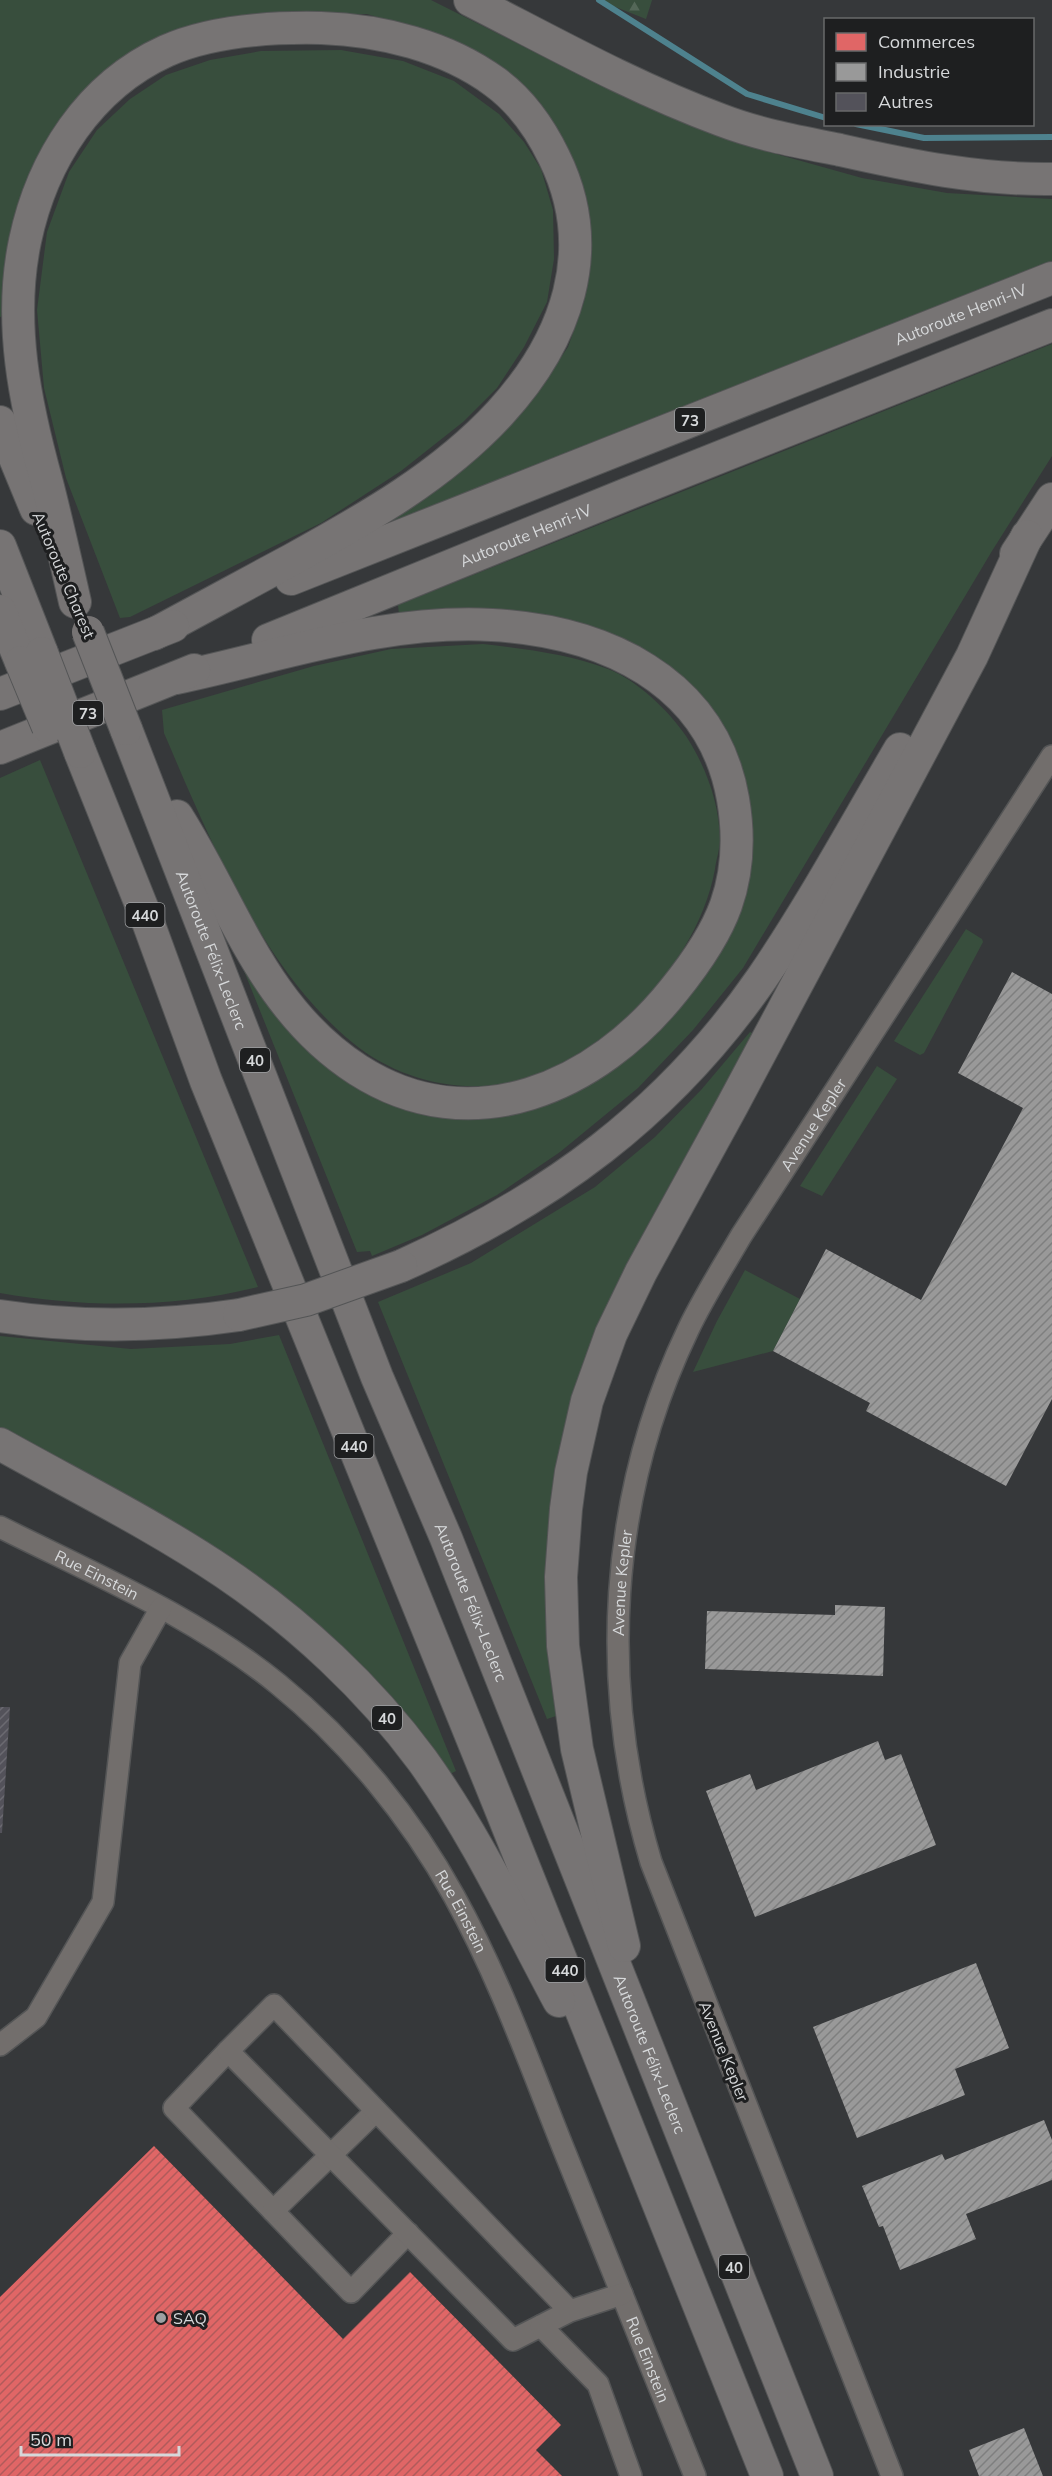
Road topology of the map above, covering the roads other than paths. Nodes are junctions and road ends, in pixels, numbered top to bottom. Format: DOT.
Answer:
graph roads {
  1 [pos="470,0"];
  2 [pos="519,0"];
  3 [pos="841,151"];
  4 [pos="1052,179"];
  5 [pos="1052,278"];
  6 [pos="1052,325"];
  7 [pos="0,422"];
  8 [pos="1052,499"];
  9 [pos="1027,536"];
  10 [pos="0,546"];
  11 [pos="75,602"];
  12 [pos="0,611"];
  13 [pos="154,634"];
  14 [pos="32,658"];
  15 [pos="176,678"];
  16 [pos="0,694"];
  17 [pos="129,736"];
  18 [pos="0,748"];
  19 [pos="1052,756"];
  20 [pos="0,1316"];
  21 [pos="0,1444"];
  22 [pos="0,1527"];
  23 [pos="161,1608"];
  24 [pos="0,2045"];
  25 [pos="228,2051"];
  26 [pos="651,2057"];
  27 [pos="376,2111"];
  28 [pos="628,2128"];
  29 [pos="330,2155"];
  30 [pos="273,2211"];
  31 [pos="408,2234"];
  32 [pos="622,2294"];
  33 [pos="570,2311"];
  34 [pos="541,2326"];
  35 [pos="631,2476"];
  36 [pos="695,2476"];
  37 [pos="767,2476"];
  38 [pos="818,2476"];
  39 [pos="892,2476"];
  1 -- 3 [label="highway"];
  2 -- 3 [label="highway"];
  3 -- 4 [label="highway"];
  5 -- 13 [label="highway, Autoroute Henri-IV / 73"];
  6 -- 15 [label="highway, Autoroute Henri-IV / 73"];
  7 -- 11 [label="highway, Autoroute Charest"];
  8 -- 9 [label="highway"];
  9 -- 20 [label="highway, bridge"];
  9 -- 26 [label="highway"];
  10 -- 14 [label="highway, 440"];
  11 -- 13 [label="highway"];
  11 -- 17 [label="highway, Autoroute Charest / 40, bridge"];
  12 -- 14 [label="highway"];
  13 -- 16 [label="highway, Autoroute Henri-IV"];
  14 -- 28 [label="highway, 440, bridge"];
  15 -- 17 [label="highway"];
  15 -- 18 [label="highway, Autoroute Henri-IV / 73"];
  17 -- 26 [label="highway, Autoroute Félix-Leclerc / 40"];
  19 -- 39 [label="street, Avenue Kepler"];
  21 -- 28 [label="highway, 40"];
  22 -- 23 [label="street, Rue Einstein"];
  23 -- 24 [label="street"];
  23 -- 32 [label="street, Rue Einstein"];
  25 -- 27 [label="street"];
  25 -- 29 [label="street"];
  25 -- 30 [label="street"];
  26 -- 38 [label="highway, Autoroute Félix-Leclerc / 40"];
  27 -- 29 [label="street"];
  27 -- 33 [label="street"];
  28 -- 37 [label="highway, 40"];
  29 -- 30 [label="street"];
  29 -- 31 [label="street"];
  30 -- 31 [label="street"];
  31 -- 34 [label="street"];
  32 -- 33 [label="street"];
  32 -- 36 [label="street, Rue Einstein"];
  33 -- 34 [label="street"];
  34 -- 35 [label="street"];
}
